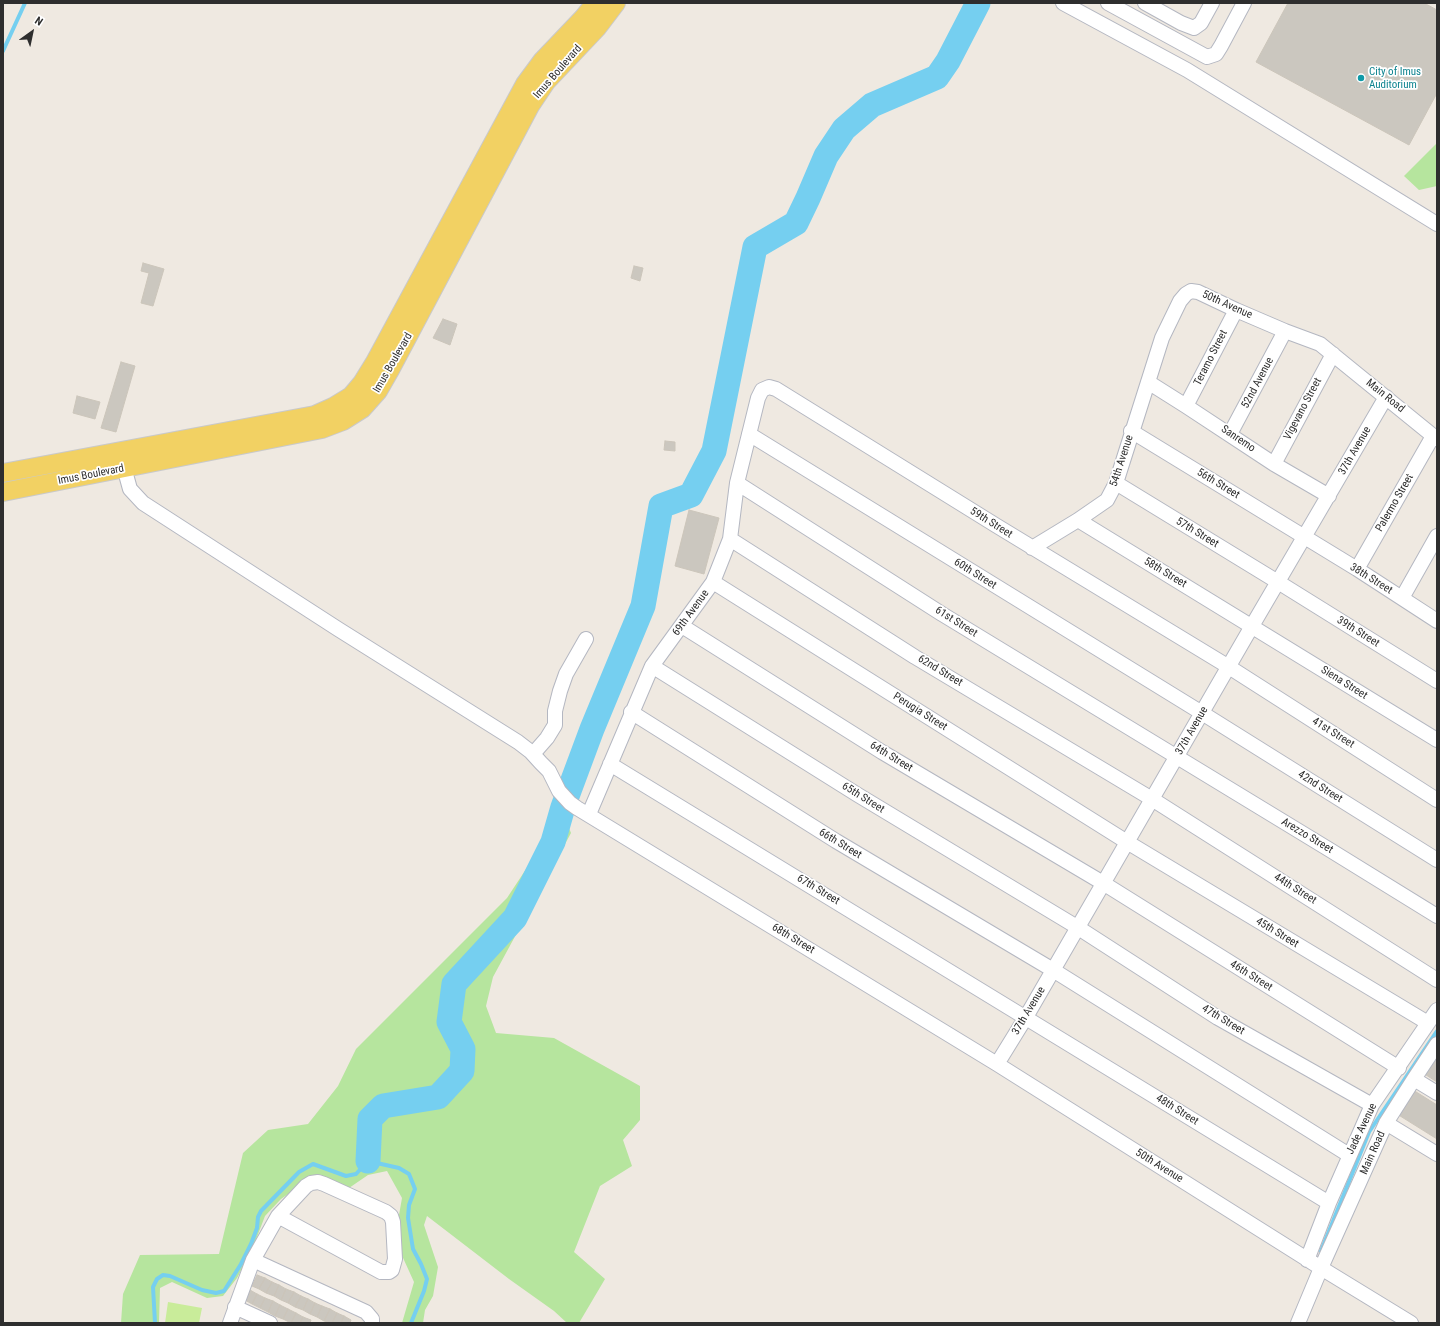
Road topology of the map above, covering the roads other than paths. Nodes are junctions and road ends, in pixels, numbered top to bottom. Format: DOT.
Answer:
graph roads {
  1 [pos="595,3"];
  2 [pos="616,3"];
  3 [pos="1063,3"];
  4 [pos="1108,3"];
  5 [pos="1145,3"];
  6 [pos="1212,3"];
  7 [pos="1244,3"];
  8 [pos="1437,224"];
  9 [pos="1236,310"];
  10 [pos="1285,331"];
  11 [pos="1332,354"];
  12 [pos="1148,382"];
  13 [pos="1386,397"];
  14 [pos="758,398"];
  15 [pos="1186,406"];
  16 [pos="1131,431"];
  17 [pos="749,434"];
  18 [pos="1230,434"];
  19 [pos="1435,437"];
  20 [pos="122,460"];
  21 [pos="1274,464"];
  22 [pos="3,473"];
  23 [pos="737,483"];
  24 [pos="1116,483"];
  25 [pos="3,492"];
  26 [pos="1328,496"];
  27 [pos="1078,520"];
  28 [pos="1437,536"];
  29 [pos="1304,537"];
  30 [pos="730,539"];
  31 [pos="1032,548"];
  32 [pos="1357,569"];
  33 [pos="713,582"];
  34 [pos="1278,582"];
  35 [pos="1402,598"];
  36 [pos="1437,621"];
  37 [pos="682,626"];
  38 [pos="1252,626"];
  39 [pos="586,639"];
  40 [pos="652,666"];
  41 [pos="1229,667"];
  42 [pos="1437,681"];
  43 [pos="631,712"];
  44 [pos="1202,713"];
  45 [pos="1437,740"];
  46 [pos="533,754"];
  47 [pos="1177,757"];
  48 [pos="610,764"];
  49 [pos="1152,799"];
  50 [pos="1437,800"];
  51 [pos="589,814"];
  52 [pos="1127,842"];
  53 [pos="1437,860"];
  54 [pos="1103,883"];
  55 [pos="1437,916"];
  56 [pos="1077,928"];
  57 [pos="1053,970"];
  58 [pos="1437,980"];
  59 [pos="1437,1010"];
  60 [pos="1026,1017"];
  61 [pos="1428,1023"];
  62 [pos="1437,1044"];
  63 [pos="997,1064"];
  64 [pos="1398,1068"];
  65 [pos="1414,1079"];
  66 [pos="1437,1093"];
  67 [pos="1372,1105"];
  68 [pos="1386,1123"];
  69 [pos="1437,1154"];
  70 [pos="1349,1155"];
  71 [pos="1329,1203"];
  72 [pos="278,1216"];
  73 [pos="253,1260"];
  74 [pos="1307,1260"];
  75 [pos="1321,1268"];
  76 [pos="236,1307"];
  77 [pos="230,1323"];
  78 [pos="270,1323"];
  79 [pos="372,1323"];
  80 [pos="1298,1323"];
  81 [pos="1411,1323"];
  1 -- 20 [label="main road, Imus Boulevard"];
  2 -- 20 [label="main road, Imus Boulevard"];
  3 -- 8 [label="street"];
  4 -- 7 [label="street"];
  5 -- 6 [label="street"];
  9 -- 10 [label="street, 50th Avenue"];
  9 -- 12 [label="street, 50th Avenue"];
  9 -- 15 [label="street, Teramo Street"];
  10 -- 11 [label="street, 50th Avenue"];
  10 -- 18 [label="street, 52nd Avenue"];
  11 -- 13 [label="street, Main Road"];
  11 -- 21 [label="street, Vigevano Street"];
  12 -- 15 [label="street, Sanremo"];
  12 -- 16 [label="street, 54th Avenue"];
  13 -- 19 [label="street, Main Road"];
  13 -- 26 [label="street, 37th Avenue"];
  14 -- 17 [label="street, 69th Avenue"];
  14 -- 31 [label="street, 59th Street"];
  15 -- 18 [label="street, Sanremo"];
  16 -- 24 [label="street, 54th Avenue"];
  16 -- 29 [label="street, 56th Street"];
  17 -- 23 [label="street, 69th Avenue"];
  17 -- 44 [label="street, 60th Street"];
  18 -- 21 [label="street, Sanremo"];
  19 -- 32 [label="street, Palermo Street"];
  20 -- 22 [label="main road, Imus Boulevard"];
  20 -- 25 [label="main road, Imus Boulevard"];
  20 -- 46 [label="street, 68th Street"];
  21 -- 26 [label="street, Sanremo"];
  23 -- 30 [label="street, 69th Avenue"];
  23 -- 47 [label="street, 61st Street"];
  24 -- 27 [label="street, 54th Avenue"];
  24 -- 34 [label="street, 57th Street"];
  26 -- 29 [label="street, 37th Avenue"];
  27 -- 31 [label="street, 54th Avenue"];
  27 -- 38 [label="street, 58th Street"];
  28 -- 35 [label="street"];
  29 -- 32 [label="street, 38th Street"];
  29 -- 34 [label="street, 37th Avenue"];
  30 -- 33 [label="street, 69th Avenue"];
  30 -- 49 [label="street, 62nd Street"];
  31 -- 41 [label="street, 59th Street"];
  32 -- 35 [label="street, 38th Street"];
  33 -- 37 [label="street, 69th Avenue"];
  33 -- 52 [label="street, Perugia Street"];
  34 -- 38 [label="street, 37th Avenue"];
  34 -- 42 [label="street, 39th Street"];
  35 -- 36 [label="street, 38th Street"];
  37 -- 40 [label="street, 69th Avenue"];
  37 -- 54 [label="street, 64th Street"];
  38 -- 41 [label="street, 37th Avenue"];
  38 -- 45 [label="street, Siena Street"];
  39 -- 46 [label="street"];
  40 -- 43 [label="street, 69th Avenue"];
  40 -- 56 [label="street, 65th Street"];
  41 -- 44 [label="street, 37th Avenue"];
  41 -- 50 [label="street, 41st Street"];
  43 -- 48 [label="street, 69th Avenue"];
  43 -- 57 [label="street, 66th Street"];
  44 -- 47 [label="street, 37th Avenue"];
  44 -- 53 [label="street, 42nd Street"];
  46 -- 51 [label="street, 68th Street"];
  47 -- 49 [label="street, 37th Avenue"];
  47 -- 55 [label="street, Arezzo Street"];
  48 -- 51 [label="street, 69th Avenue"];
  48 -- 60 [label="street, 67th Street"];
  49 -- 52 [label="street, 37th Avenue"];
  49 -- 58 [label="street, 44th Street"];
  51 -- 63 [label="street, 68th Street"];
  52 -- 54 [label="street, 37th Avenue"];
  52 -- 61 [label="street, 45th Street"];
  54 -- 56 [label="street, 37th Avenue"];
  54 -- 64 [label="street, 46th Street"];
  56 -- 57 [label="street, 37th Avenue"];
  56 -- 67 [label="street, 47th Street"];
  57 -- 60 [label="street, 37th Avenue"];
  57 -- 70 [label="street"];
  59 -- 61 [label="street, Jade Avenue"];
  60 -- 63 [label="street, 37th Avenue"];
  60 -- 71 [label="street, 48th Street"];
  61 -- 64 [label="street, Jade Avenue"];
  62 -- 65 [label="street, Main Road"];
  63 -- 74 [label="street, 50th Avenue"];
  64 -- 67 [label="street, Jade Avenue"];
  65 -- 66 [label="street"];
  65 -- 68 [label="street, Main Road"];
  67 -- 70 [label="street, Jade Avenue"];
  68 -- 69 [label="street"];
  68 -- 75 [label="street, Main Road"];
  70 -- 71 [label="street, Jade Avenue"];
  71 -- 74 [label="street, Jade Avenue"];
  72 -- 72 [label="street"];
  72 -- 73 [label="street"];
  73 -- 76 [label="street"];
  73 -- 79 [label="street"];
  74 -- 75 [label="street, 50th Avenue"];
  75 -- 80 [label="street, Main Road"];
  75 -- 81 [label="street, 50th Avenue"];
  76 -- 77 [label="street"];
  76 -- 78 [label="street"];
}
